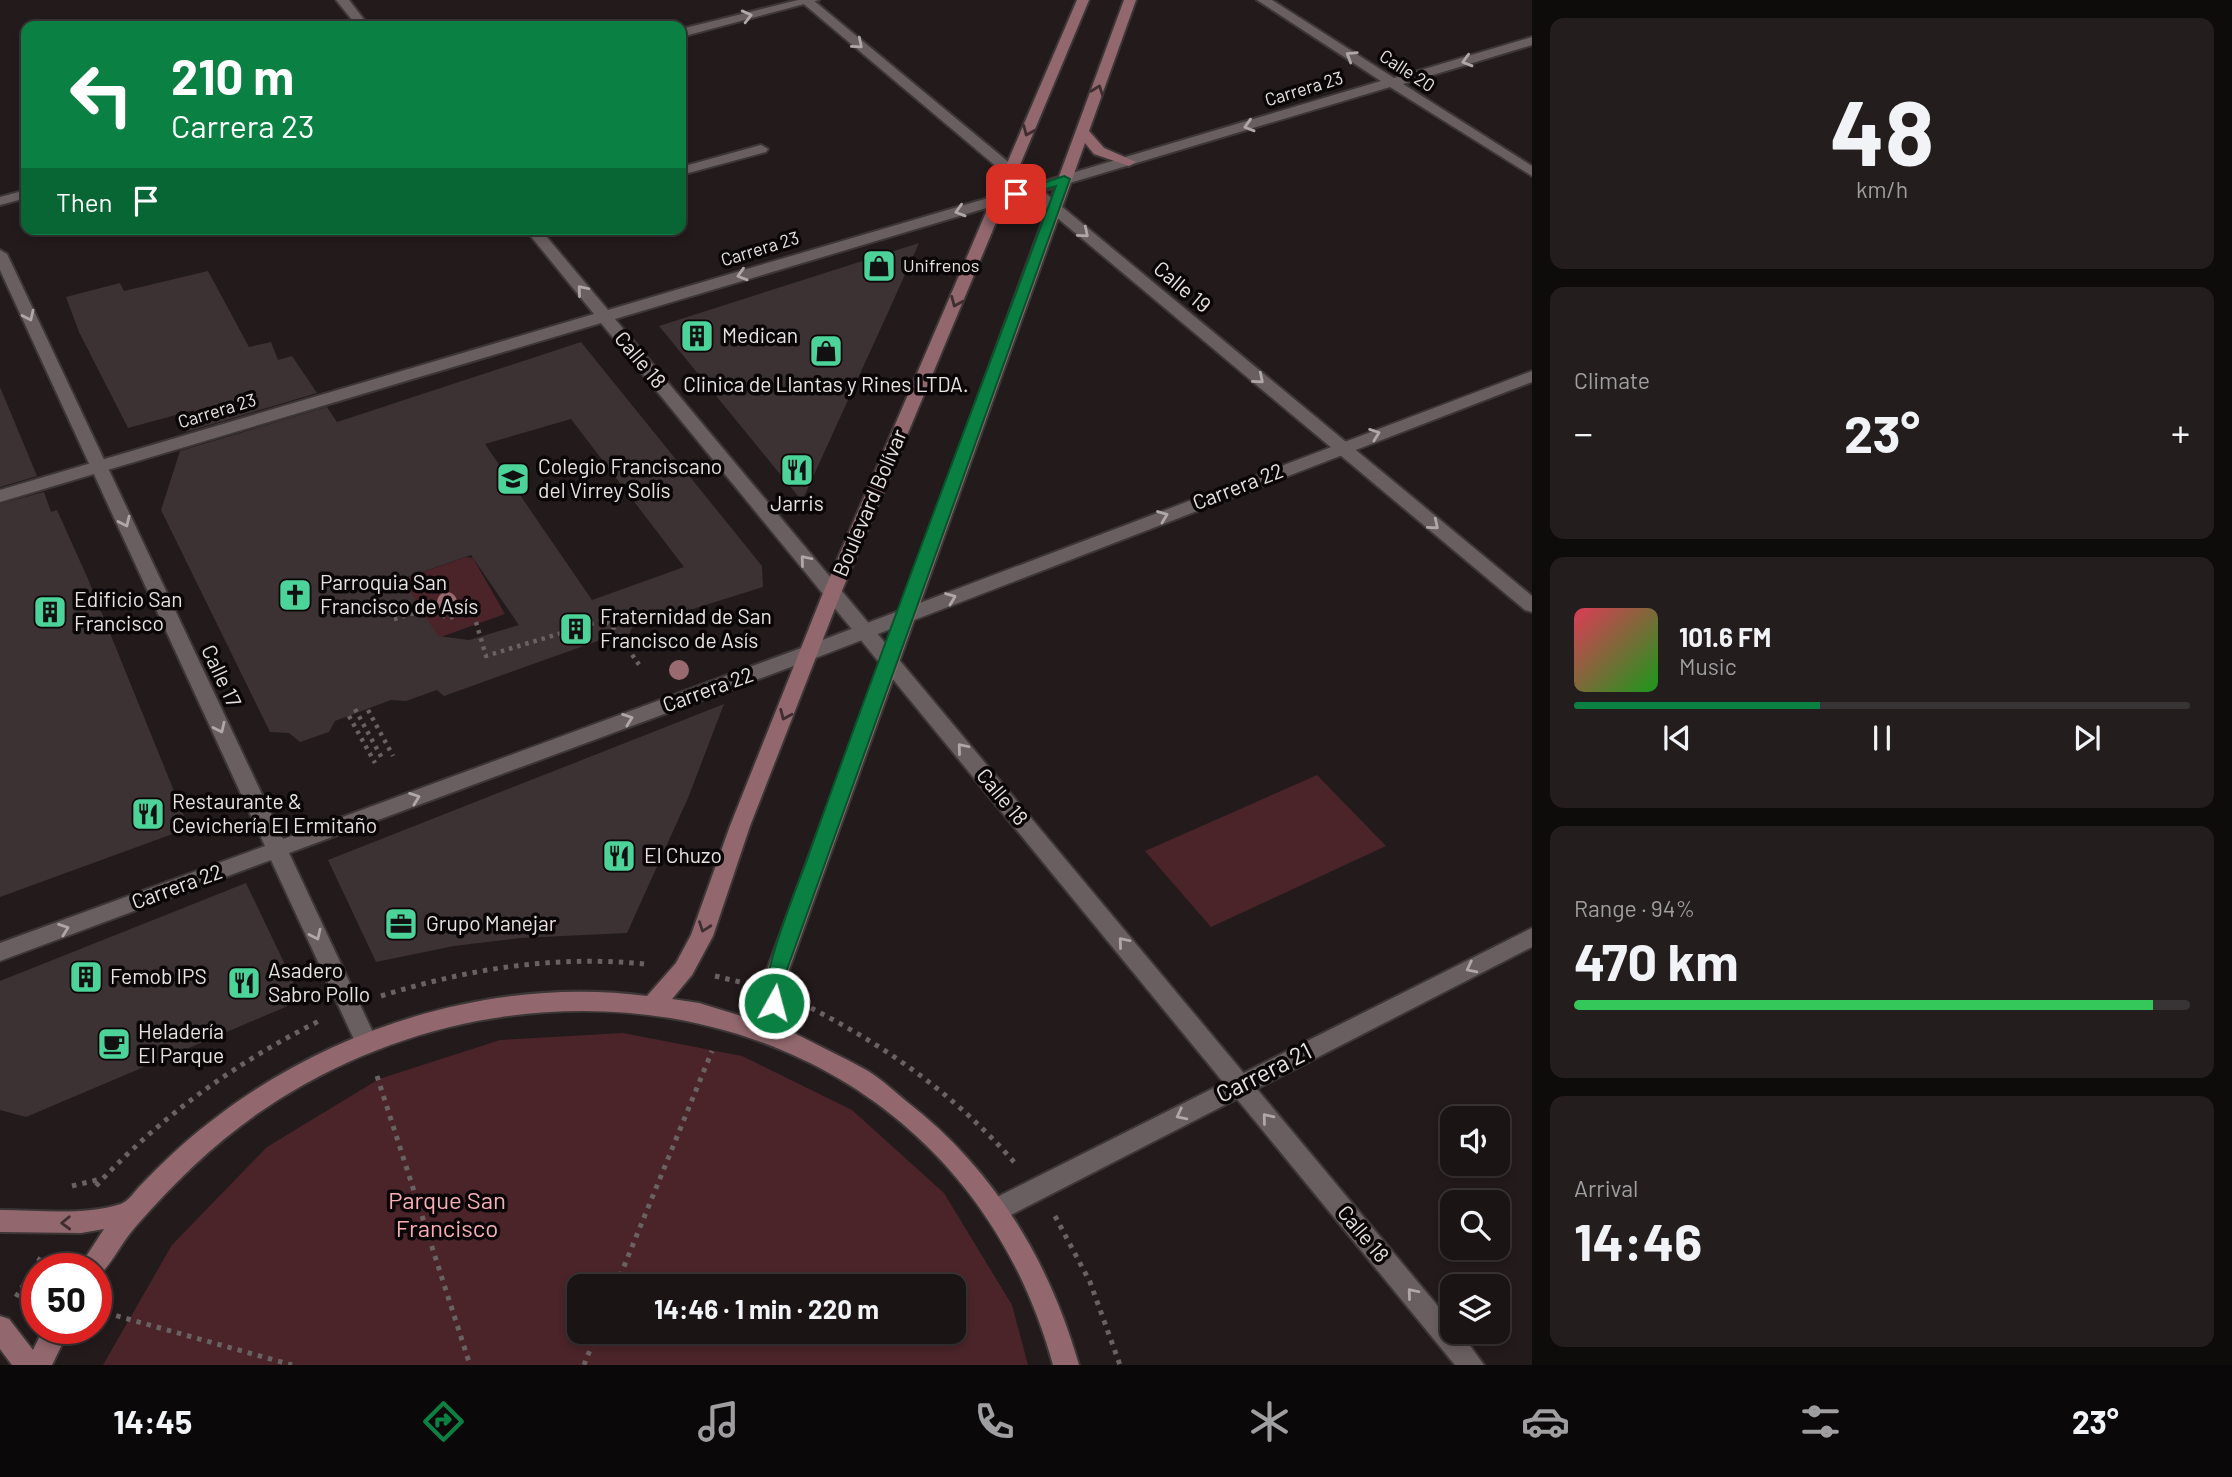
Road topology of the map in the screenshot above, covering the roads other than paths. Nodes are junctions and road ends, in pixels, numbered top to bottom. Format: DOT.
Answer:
graph roads {
  1 [pos="342,0"];
  2 [pos="809,0"];
  3 [pos="1083,0"];
  4 [pos="1130,0"];
  5 [pos="1263,0"];
  6 [pos="359,21"];
  7 [pos="686,32"];
  8 [pos="1532,41"];
  9 [pos="1393,83"];
  10 [pos="1083,132"];
  11 [pos="761,149"];
  12 [pos="1129,162"];
  13 [pos="686,170"];
  14 [pos="1011,171"];
  15 [pos="1532,172"];
  16 [pos="1064,179"];
  17 [pos="1032,189"];
  18 [pos="21,195"];
  19 [pos="999,199"];
  20 [pos="0,201"];
  21 [pos="1054,208"];
  22 [pos="537,235"];
  23 [pos="0,254"];
  24 [pos="603,316"];
  25 [pos="1532,376"];
  26 [pos="1341,447"];
  27 [pos="99,466"];
  28 [pos="0,496"];
  29 [pos="832,593"];
  30 [pos="1532,606"];
  31 [pos="904,616"];
  32 [pos="864,632"];
  33 [pos="811,652"];
  34 [pos="888,660"];
  35 [pos="277,849"];
  36 [pos="1532,937"];
  37 [pos="0,952"];
  38 [pos="655,1003"];
  39 [pos="781,1036"];
  40 [pos="366,1041"];
  41 [pos="1241,1085"];
  42 [pos="996,1210"];
  43 [pos="132,1213"];
  44 [pos="0,1221"];
  45 [pos="102,1253"];
  46 [pos="0,1328"];
  47 [pos="49,1344"];
  48 [pos="28,1365"];
  49 [pos="38,1365"];
  50 [pos="1066,1365"];
  51 [pos="1471,1365"];
  1 -- 6 [label="street"];
  7 -- 2 [label="street, one-way"];
  2 -- 14 [label="street, Calle 19, one-way"];
  3 -- 14 [label="main road, Boulevard Bolívar, one-way"];
  10 -- 4 [label="main road, one-way"];
  9 -- 5 [label="street, Calle 20, one-way"];
  8 -- 9 [label="street, Carrera 23, one-way"];
  9 -- 12 [label="street, Carrera 23, one-way"];
  9 -- 15 [label="street, Calle 20"];
  10 -- 12 [label="main road"];
  10 -- 16 [label="main road"];
  11 -- 13 [label="street"];
  12 -- 16 [label="street, Carrera 23"];
  14 -- 17 [label="street, Calle 19"];
  14 -- 19 [label="main road, Boulevard Bolívar"];
  16 -- 17 [label="street, Carrera 23"];
  16 -- 21 [label="main road"];
  17 -- 19 [label="street, Carrera 23"];
  17 -- 21 [label="street, Calle 19"];
  18 -- 20 [label="street"];
  19 -- 24 [label="street, Carrera 23, one-way"];
  19 -- 29 [label="main road, Boulevard Bolívar, one-way"];
  21 -- 26 [label="street, Calle 19, one-way"];
  21 -- 31 [label="main road"];
  24 -- 22 [label="street, Calle 18, one-way"];
  23 -- 27 [label="street, Calle 17, one-way"];
  24 -- 27 [label="street, Carrera 23"];
  29 -- 24 [label="street, Calle 18, one-way"];
  26 -- 25 [label="street, Carrera 22, one-way"];
  26 -- 30 [label="street, Calle 19, one-way"];
  31 -- 26 [label="street, Carrera 22, one-way"];
  27 -- 28 [label="street, Carrera 23"];
  27 -- 35 [label="street, Calle 17, one-way"];
  29 -- 32 [label="street, Calle 18"];
  29 -- 33 [label="main road, Boulevard Bolívar"];
  31 -- 32 [label="street, Carrera 22"];
  31 -- 34 [label="main road"];
  32 -- 33 [label="street, Carrera 22"];
  32 -- 34 [label="street, Calle 18"];
  35 -- 33 [label="street, Carrera 22, one-way"];
  33 -- 38 [label="main road, Boulevard Bolívar, one-way"];
  34 -- 39 [label="main road"];
  41 -- 34 [label="street, Calle 18, one-way"];
  37 -- 35 [label="street, Carrera 22, one-way"];
  35 -- 40 [label="street, Calle 17, one-way"];
  36 -- 41 [label="street, Carrera 21, one-way"];
  38 -- 39 [label="main road"];
  38 -- 40 [label="main road"];
  39 -- 42 [label="main road"];
  40 -- 43 [label="main road"];
  41 -- 42 [label="street, Carrera 21, one-way"];
  51 -- 41 [label="street, Calle 18, one-way"];
  42 -- 50 [label="main road"];
  43 -- 44 [label="main road, one-way"];
  43 -- 45 [label="main road"];
  46 -- 48 [label="main road"];
  47 -- 49 [label="main road"];
}
